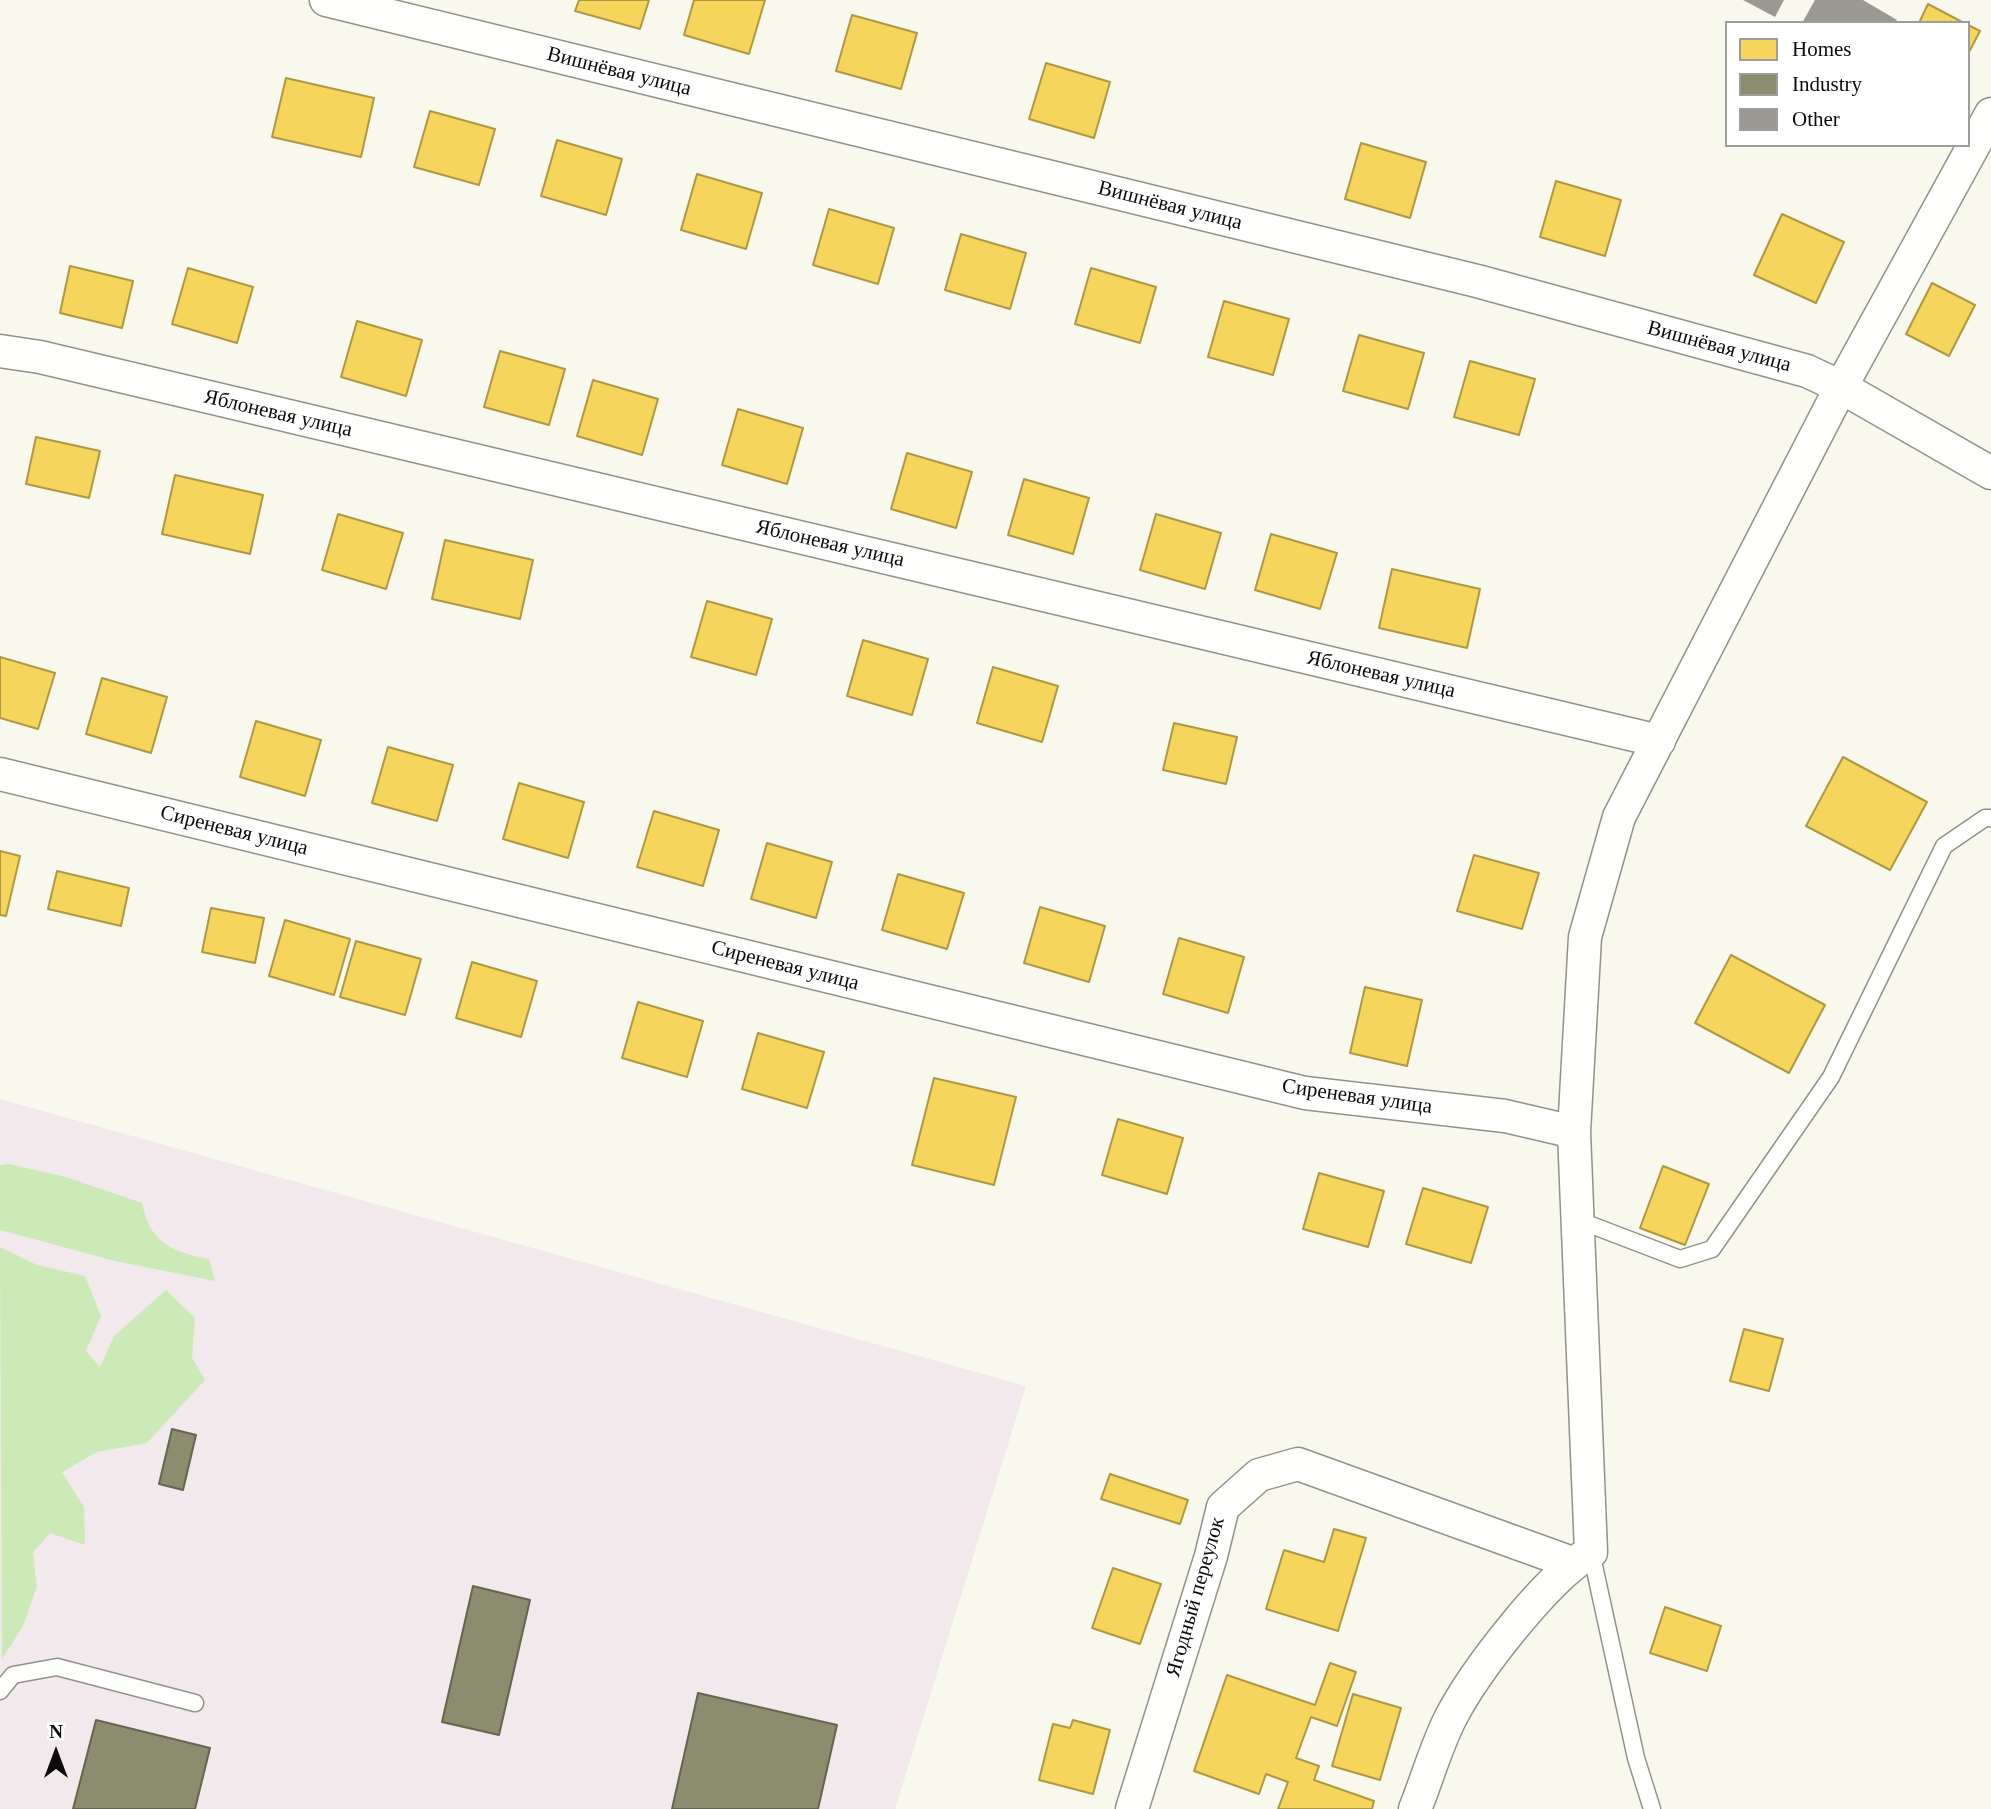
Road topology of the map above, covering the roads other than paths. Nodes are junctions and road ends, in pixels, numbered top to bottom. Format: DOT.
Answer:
graph roads {
  1 [pos="326,0"];
  2 [pos="1991,114"];
  3 [pos="0,351"];
  4 [pos="1841,387"];
  5 [pos="1991,473"];
  6 [pos="1659,741"];
  7 [pos="0,774"];
  8 [pos="1991,818"];
  9 [pos="1574,1132"];
  10 [pos="1577,1220"];
  11 [pos="1581,1557"];
  12 [pos="0,1691"];
  13 [pos="194,1703"];
  14 [pos="1132,1809"];
  15 [pos="1415,1809"];
  16 [pos="1653,1809"];
  1 -- 4 [label="street, Вишнёвая улица"];
  2 -- 4 [label="street"];
  3 -- 6 [label="street, Яблоневая улица"];
  4 -- 5 [label="street, Вишнёвая улица"];
  4 -- 6 [label="street"];
  6 -- 9 [label="street"];
  7 -- 9 [label="street, Сиреневая улица"];
  8 -- 10 [label="lane"];
  9 -- 10 [label="street"];
  10 -- 11 [label="street"];
  11 -- 14 [label="street, Ягодный переулок"];
  11 -- 15 [label="street"];
  11 -- 16 [label="lane"];
  12 -- 13 [label="lane"];
}
